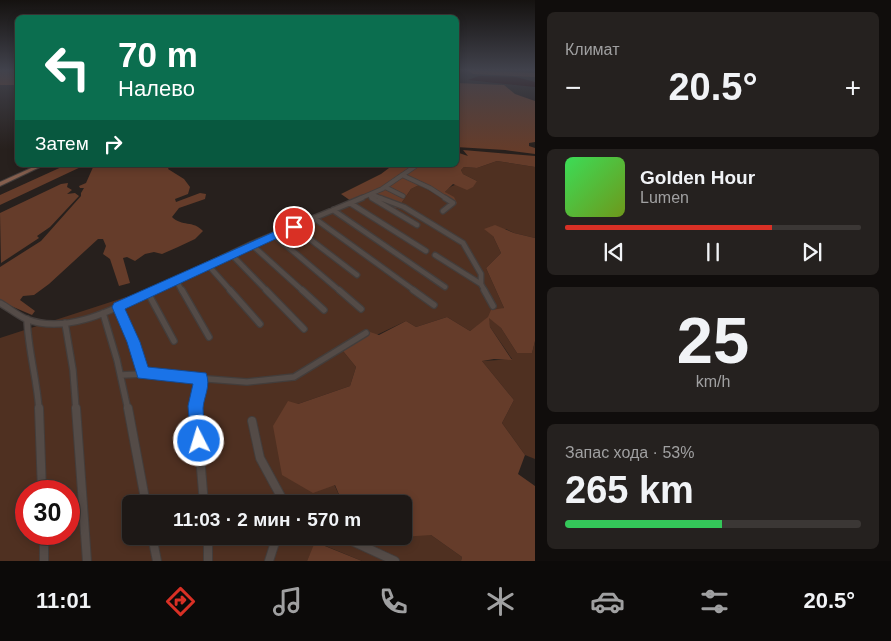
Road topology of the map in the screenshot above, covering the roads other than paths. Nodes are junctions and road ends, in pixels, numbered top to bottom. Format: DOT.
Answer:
graph roads {
  1 [pos="32,167"];
  2 [pos="37,167"];
  3 [pos="414,167"];
  4 [pos="402,175"];
  5 [pos="0,182"];
  6 [pos="385,187"];
  7 [pos="369,195"];
  8 [pos="403,196"];
  9 [pos="350,203"];
  10 [pos="333,210"];
  11 [pos="443,211"];
  12 [pos="314,218"];
  13 [pos="417,225"];
  14 [pos="294,227"];
  15 [pos="274,235"];
  16 [pos="252,245"];
  17 [pos="426,250"];
  18 [pos="231,254"];
  19 [pos="435,255"];
  20 [pos="208,265"];
  21 [pos="357,274"];
  22 [pos="176,280"];
  23 [pos="481,284"];
  24 [pos="445,287"];
  25 [pos="148,293"];
  26 [pos="0,303"];
  27 [pos="434,305"];
  28 [pos="493,306"];
  29 [pos="118,307"];
  30 [pos="361,309"];
  31 [pos="324,310"];
  32 [pos="103,313"];
  33 [pos="27,319"];
  34 [pos="66,322"];
  35 [pos="260,324"];
  36 [pos="304,329"];
  37 [pos="366,332"];
  38 [pos="209,337"];
  39 [pos="174,341"];
  40 [pos="143,374"];
  41 [pos="121,376"];
  42 [pos="201,378"];
  43 [pos="252,421"];
  44 [pos="42,480"];
  45 [pos="144,495"];
  46 [pos="203,495"];
  47 [pos="282,495"];
  48 [pos="44,545"];
  49 [pos="154,545"];
  50 [pos="208,545"];
  51 [pos="274,545"];
  52 [pos="361,545"];
  53 [pos="44,561"];
  54 [pos="87,561"];
  55 [pos="157,561"];
  56 [pos="208,561"];
  57 [pos="269,561"];
  58 [pos="395,561"];
  1 -- 5 [label="main road"];
  2 -- 5 [label="main road"];
  3 -- 4 [label="street"];
  4 -- 6 [label="street"];
  4 -- 11 [label="street"];
  6 -- 7 [label="street"];
  6 -- 8 [label="street"];
  7 -- 9 [label="street"];
  7 -- 13 [label="street"];
  7 -- 23 [label="street"];
  9 -- 10 [label="street"];
  9 -- 17 [label="street"];
  10 -- 12 [label="street"];
  10 -- 24 [label="street"];
  12 -- 14 [label="street"];
  12 -- 27 [label="street"];
  14 -- 15 [label="street"];
  14 -- 21 [label="street"];
  15 -- 16 [label="street"];
  15 -- 30 [label="street"];
  16 -- 18 [label="street"];
  16 -- 31 [label="street"];
  18 -- 20 [label="street"];
  18 -- 36 [label="street"];
  19 -- 23 [label="street"];
  20 -- 22 [label="street"];
  20 -- 35 [label="street"];
  22 -- 25 [label="street"];
  22 -- 38 [label="street"];
  23 -- 28 [label="street"];
  25 -- 29 [label="street"];
  25 -- 39 [label="street"];
  26 -- 33 [label="street"];
  29 -- 32 [label="street"];
  29 -- 40 [label="street"];
  32 -- 34 [label="street"];
  32 -- 41 [label="street"];
  33 -- 34 [label="street"];
  33 -- 44 [label="street"];
  34 -- 54 [label="street"];
  37 -- 42 [label="street"];
  40 -- 41 [label="street"];
  40 -- 42 [label="street"];
  41 -- 45 [label="street"];
  42 -- 46 [label="street"];
  43 -- 47 [label="street"];
  48 -- 53 [label="street"];
  49 -- 55 [label="street"];
  50 -- 56 [label="street"];
  51 -- 57 [label="street"];
  52 -- 58 [label="street"];
}
